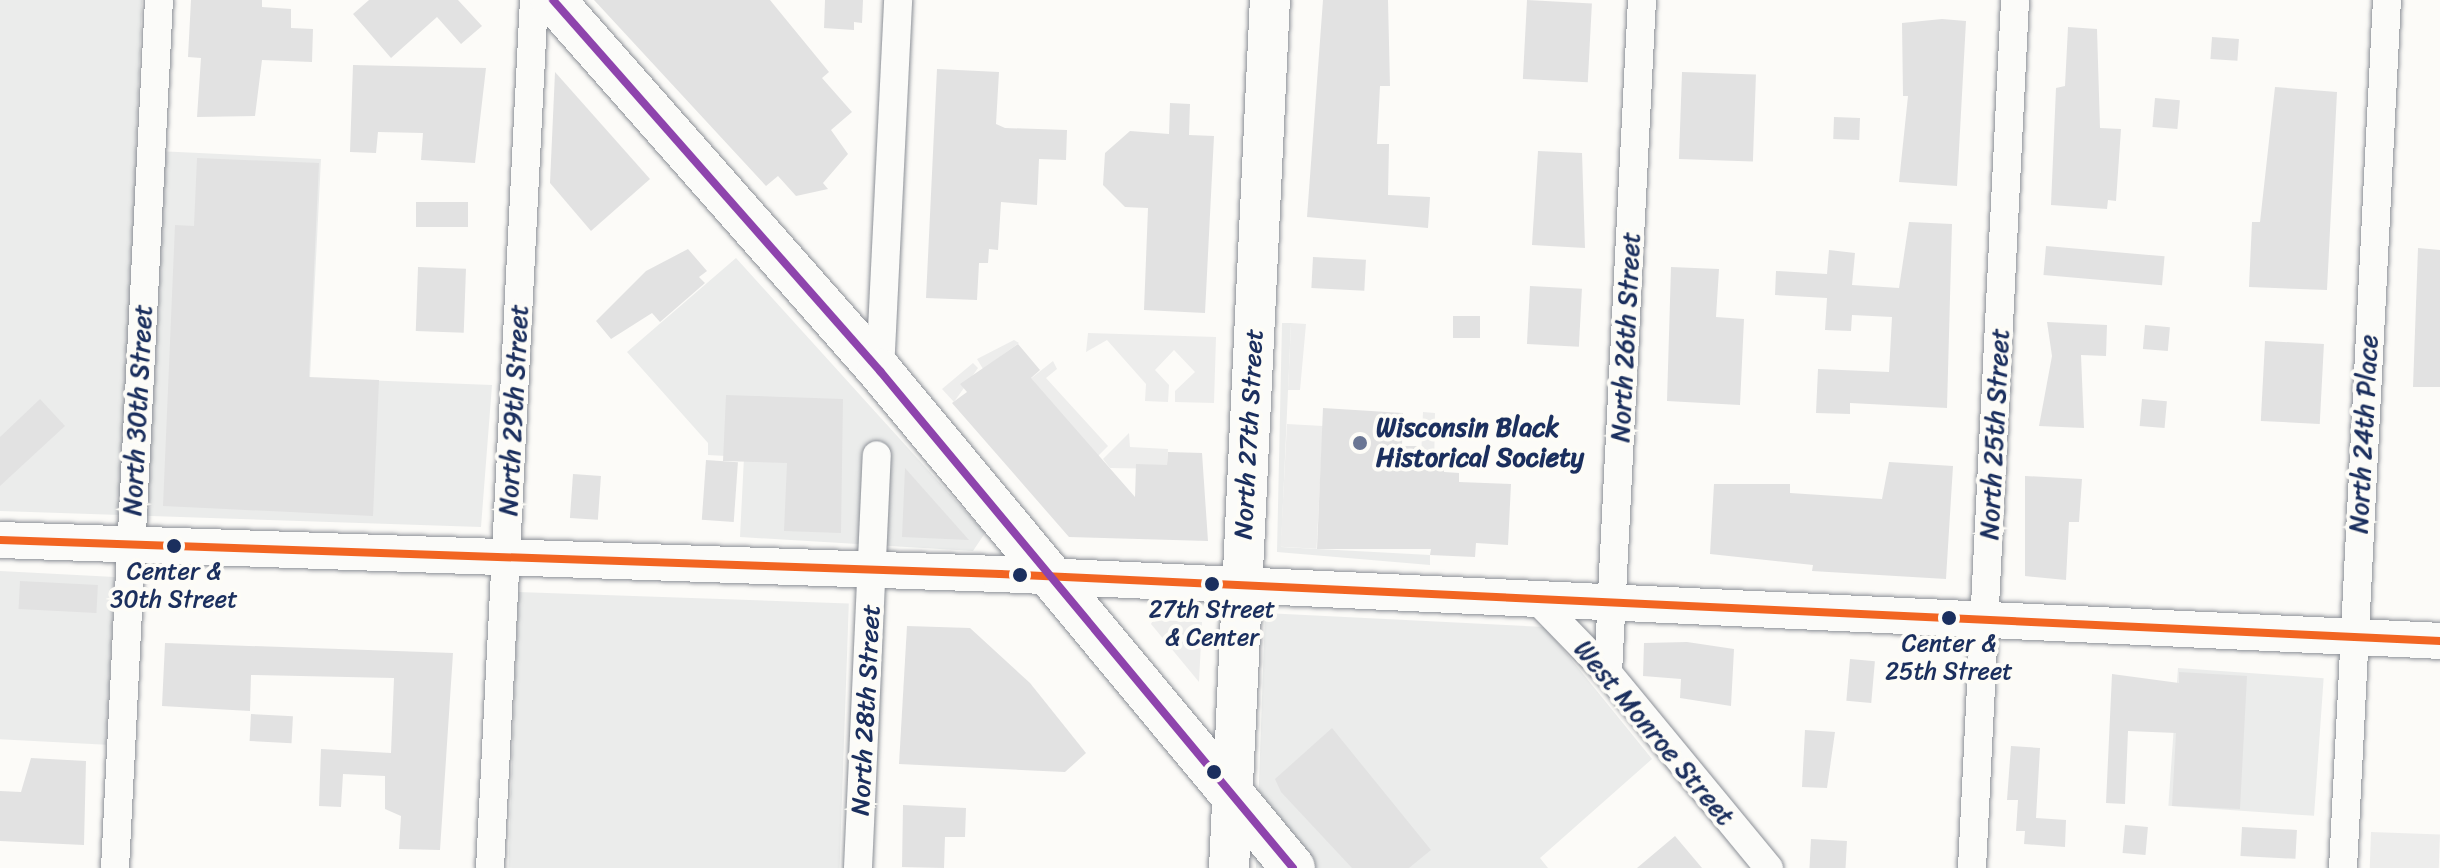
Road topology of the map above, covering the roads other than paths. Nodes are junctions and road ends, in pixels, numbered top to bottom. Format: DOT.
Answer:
graph roads {
  1 [pos="159,0"];
  2 [pos="534,0"];
  3 [pos="553,0"];
  4 [pos="898,0"];
  5 [pos="1270,0"];
  6 [pos="1642,0"];
  7 [pos="2015,0"];
  8 [pos="2387,0"];
  9 [pos="880,371"];
  10 [pos="877,455"];
  11 [pos="0,540"];
  12 [pos="132,545"];
  13 [pos="507,557"];
  14 [pos="872,569"];
  15 [pos="1055,576"];
  16 [pos="1242,587"];
  17 [pos="1537,600"];
  18 [pos="1612,604"];
  19 [pos="1986,619"];
  20 [pos="2354,637"];
  21 [pos="2440,641"];
  22 [pos="1608,673"];
  23 [pos="1232,799"];
  24 [pos="115,868"];
  25 [pos="490,868"];
  26 [pos="858,868"];
  27 [pos="1229,868"];
  28 [pos="1293,868"];
  29 [pos="1769,868"];
  30 [pos="1972,868"];
  31 [pos="2343,868"];
  1 -- 12 [label="street, North 30th Street"];
  2 -- 13 [label="street, North 29th Street"];
  3 -- 9 [label="main road"];
  4 -- 9 [label="street"];
  5 -- 16 [label="main road, North 27th Street"];
  6 -- 18 [label="street, North 26th Street"];
  7 -- 19 [label="street, North 25th Street"];
  8 -- 20 [label="street, North 24th Place"];
  9 -- 15 [label="main road"];
  10 -- 14 [label="street, North 28th Street"];
  11 -- 12 [label="street"];
  12 -- 13 [label="street"];
  12 -- 24 [label="street, North 30th Street"];
  13 -- 14 [label="street"];
  13 -- 25 [label="street, North 29th Street"];
  14 -- 15 [label="street"];
  14 -- 26 [label="street, North 28th Street"];
  15 -- 16 [label="street"];
  15 -- 23 [label="main road"];
  16 -- 17 [label="street"];
  16 -- 23 [label="main road, North 27th Street"];
  17 -- 18 [label="street"];
  17 -- 22 [label="street, West Monroe Street"];
  18 -- 19 [label="street"];
  18 -- 22 [label="street, North 26th Street"];
  19 -- 20 [label="street"];
  19 -- 30 [label="street, North 25th Street"];
  20 -- 21 [label="street"];
  20 -- 31 [label="street, North 24th Place"];
  22 -- 29 [label="street, West Monroe Street"];
  23 -- 27 [label="main road, North 27th Street"];
  23 -- 28 [label="main road"];
}
